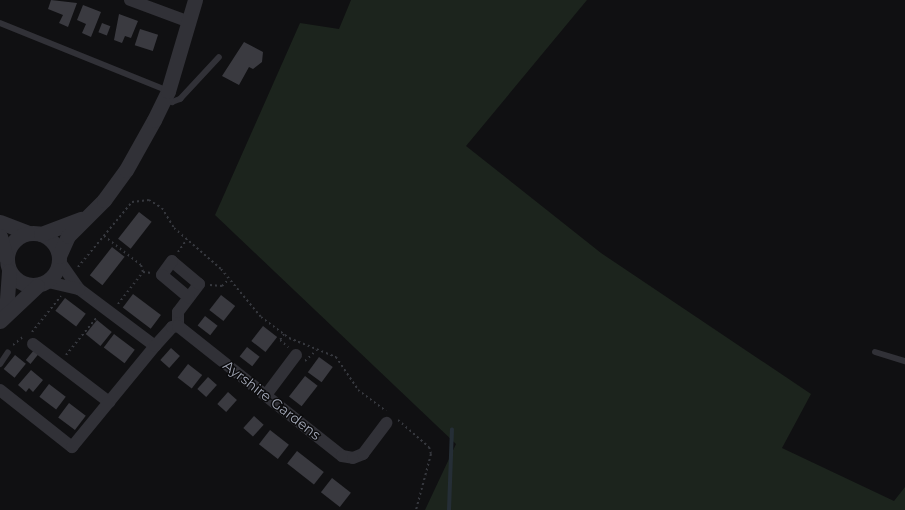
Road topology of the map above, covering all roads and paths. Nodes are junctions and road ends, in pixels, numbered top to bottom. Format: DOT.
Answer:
graph roads {
  1 [pos="130,0"];
  2 [pos="195,0"];
  3 [pos="189,22"];
  4 [pos="0,24"];
  5 [pos="220,57"];
  6 [pos="167,92"];
  7 [pos="85,217"];
  8 [pos="0,222"];
  9 [pos="34,234"];
  10 [pos="0,236"];
  11 [pos="104,236"];
  12 [pos="59,259"];
  13 [pos="8,264"];
  14 [pos="143,272"];
  15 [pos="162,275"];
  16 [pos="229,279"];
  17 [pos="67,282"];
  18 [pos="42,284"];
  19 [pos="199,284"];
  20 [pos="189,298"];
  21 [pos="108,310"];
  22 [pos="3,317"];
  23 [pos="178,326"];
  24 [pos="33,344"];
  25 [pos="155,346"];
  26 [pos="8,352"];
  27 [pos="875,352"];
  28 [pos="296,355"];
  29 [pos="905,361"];
  30 [pos="0,364"];
  31 [pos="59,364"];
  32 [pos="0,390"];
  33 [pos="266,395"];
  34 [pos="109,402"];
  35 [pos="389,418"];
  36 [pos="416,510"];
  1 -- 3 [label="street"];
  2 -- 3 [label="street"];
  3 -- 6 [label="street"];
  4 -- 6 [label="lane"];
  5 -- 6 [label="lane"];
  6 -- 7 [label="street"];
  7 -- 9 [label="street"];
  7 -- 12 [label="street"];
  8 -- 9 [label="street"];
  9 -- 12 [label="street"];
  9 -- 13 [label="street"];
  10 -- 13 [label="street"];
  11 -- 14 [label="path"];
  11 -- 16 [label="path"];
  11 -- 17 [label="path"];
  12 -- 17 [label="street"];
  12 -- 18 [label="street"];
  13 -- 18 [label="street"];
  13 -- 22 [label="street"];
  14 -- 15 [label="path"];
  14 -- 21 [label="path"];
  15 -- 19 [label="street"];
  15 -- 20 [label="street"];
  16 -- 19 [label="path"];
  16 -- 35 [label="path"];
  17 -- 18 [label="street"];
  17 -- 21 [label="street"];
  17 -- 26 [label="path"];
  18 -- 22 [label="street"];
  19 -- 20 [label="street"];
  20 -- 23 [label="street"];
  21 -- 25 [label="street"];
  21 -- 31 [label="path"];
  23 -- 25 [label="street"];
  23 -- 33 [label="street, Ayrshire Gardens"];
  24 -- 31 [label="street"];
  25 -- 34 [label="street"];
  26 -- 30 [label="lane"];
  27 -- 29 [label="lane"];
  28 -- 33 [label="street"];
  31 -- 34 [label="street"];
  32 -- 34 [label="street"];
  33 -- 35 [label="street, Ayrshire Gardens"];
  35 -- 36 [label="path"];
}
